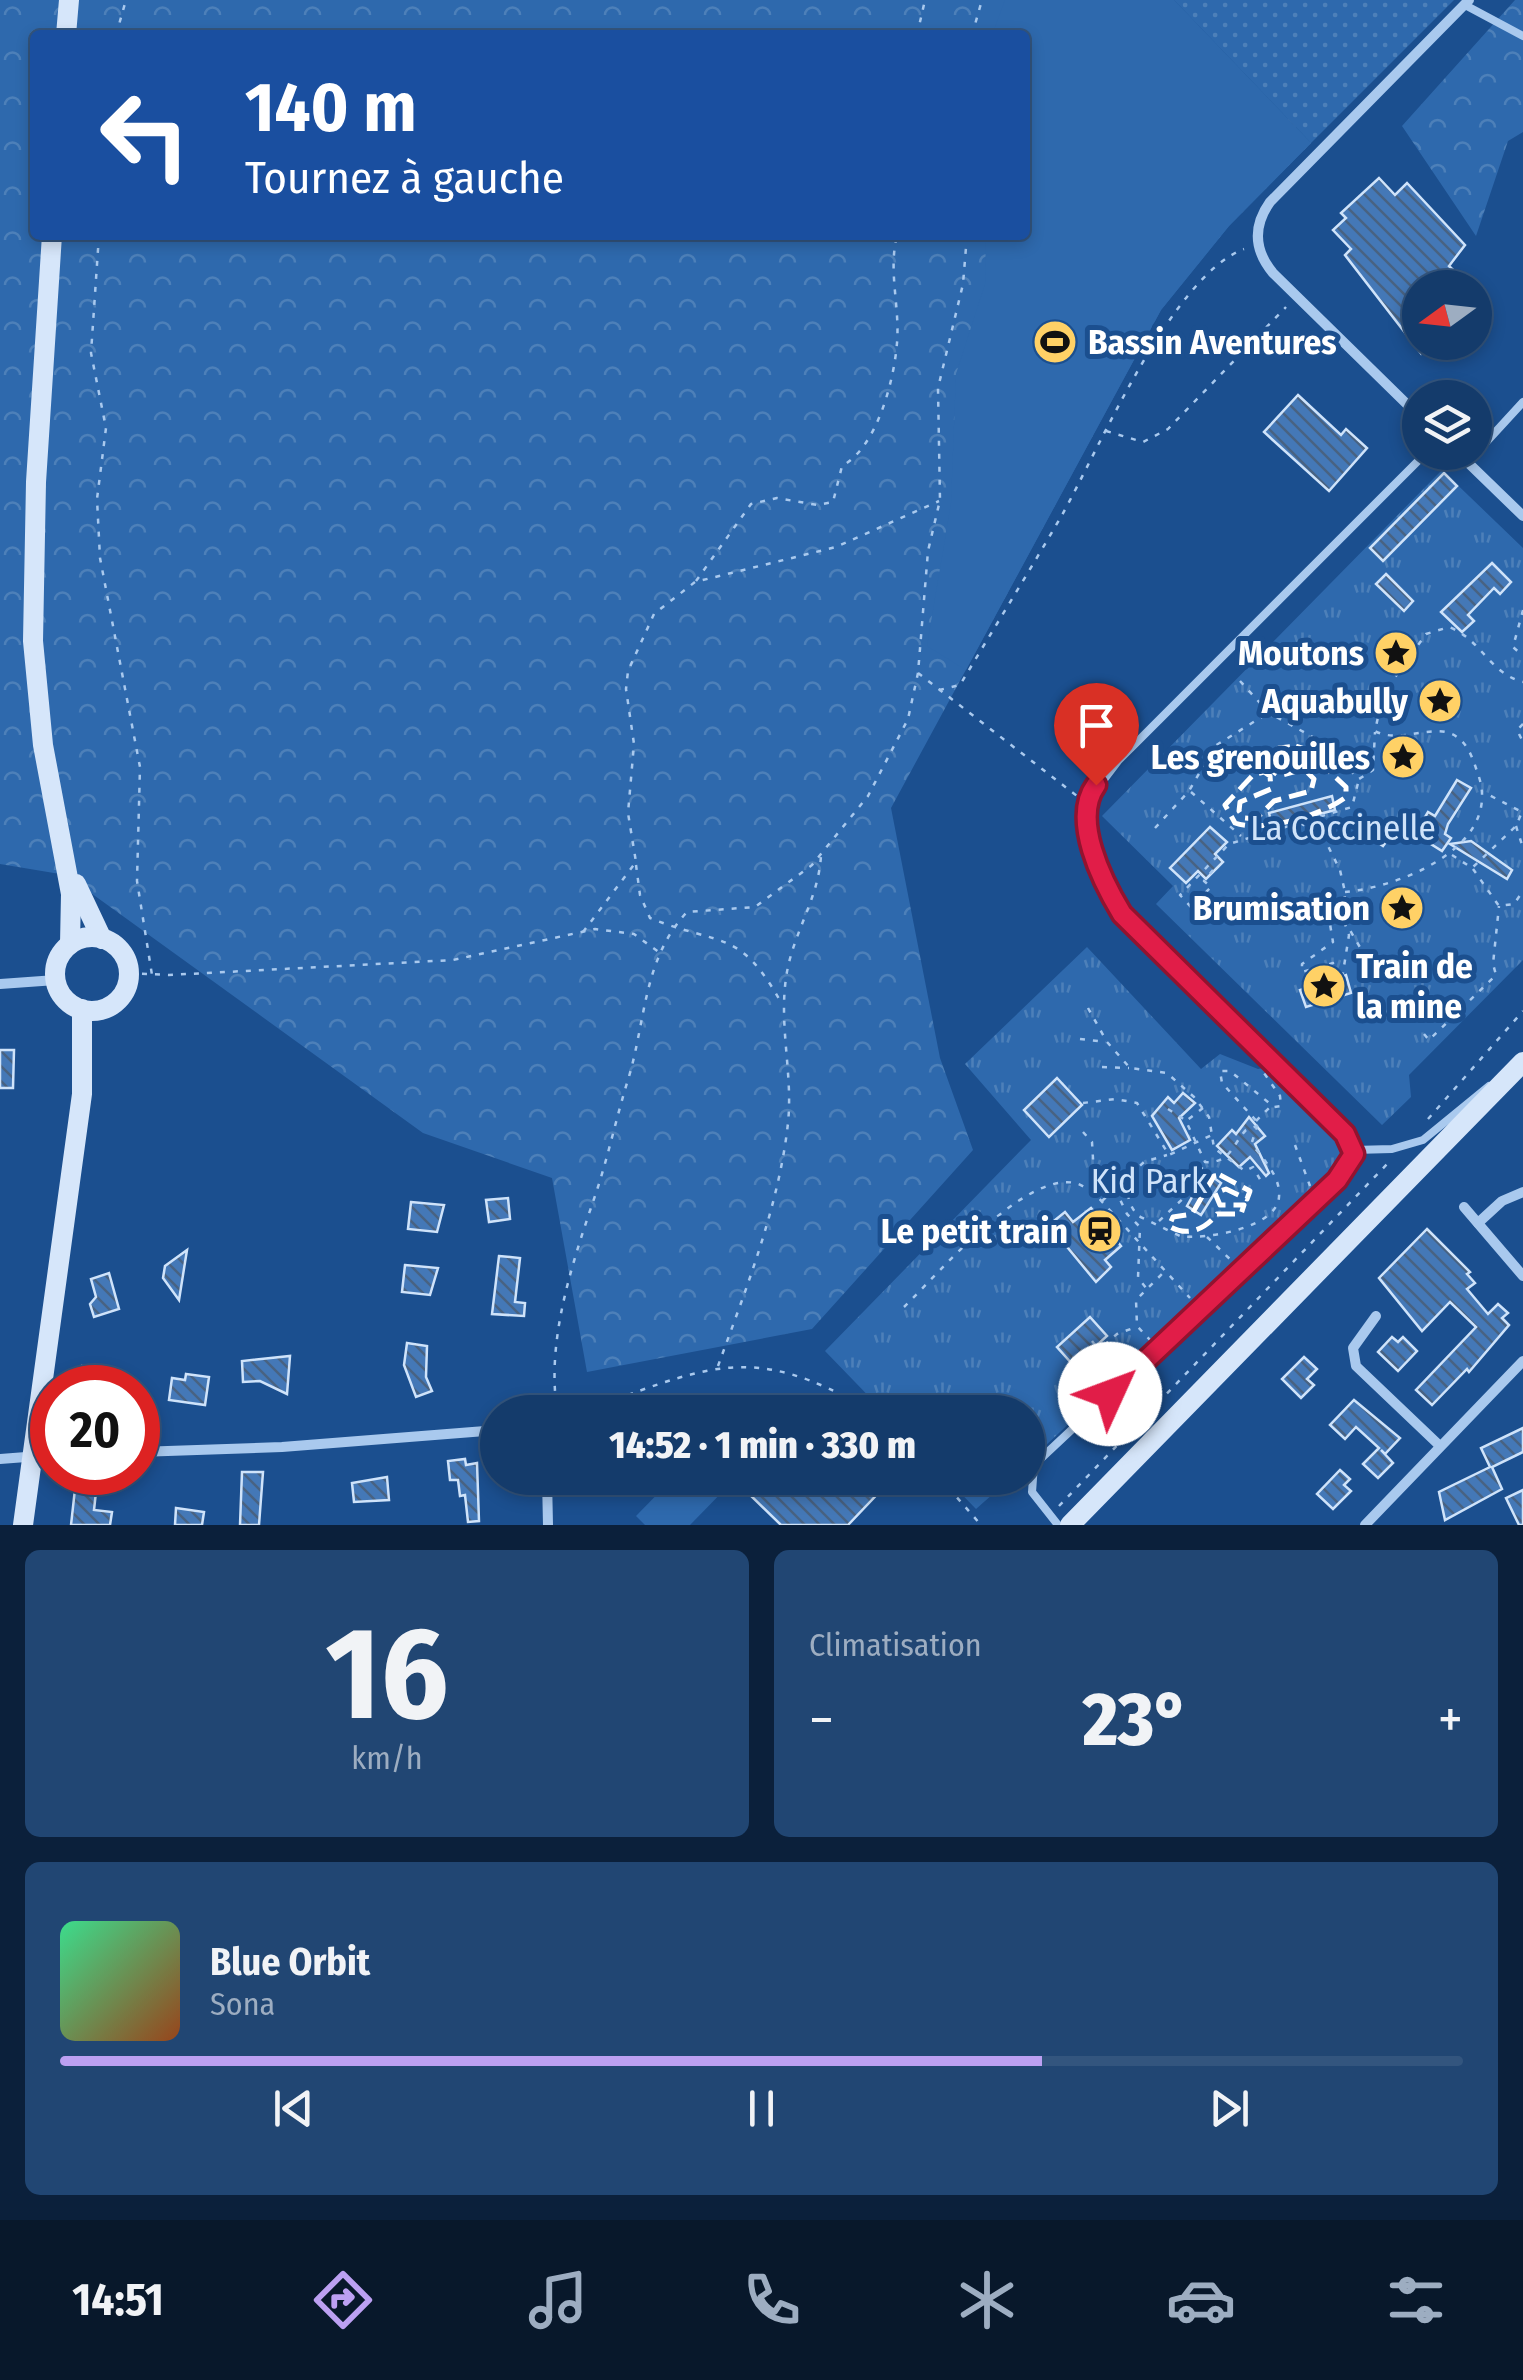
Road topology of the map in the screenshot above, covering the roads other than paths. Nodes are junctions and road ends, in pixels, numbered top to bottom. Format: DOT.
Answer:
graph roads {
  1 [pos="68,0"];
  2 [pos="1467,3"];
  3 [pos="66,30"];
  4 [pos="1523,36"];
  5 [pos="52,240"];
  6 [pos="1402,399"];
  7 [pos="1523,402"];
  8 [pos="1492,435"];
  9 [pos="1409,470"];
  10 [pos="1475,470"];
  11 [pos="1523,516"];
  12 [pos="60,834"];
  13 [pos="102,939"];
  14 [pos="70,944"];
  15 [pos="56,980"];
  16 [pos="0,984"];
  17 [pos="112,1005"];
  18 [pos="82,1009"];
  19 [pos="1520,1065"];
  20 [pos="82,1094"];
  21 [pos="1354,1150"];
  22 [pos="1523,1192"];
  23 [pos="1464,1207"];
  24 [pos="1478,1224"];
  25 [pos="1523,1276"];
  26 [pos="1376,1316"];
  27 [pos="1523,1361"];
  28 [pos="480,1431"];
  29 [pos="1440,1446"];
  30 [pos="160,1451"];
  31 [pos="28,1458"];
  32 [pos="0,1460"];
  33 [pos="548,1495"];
  34 [pos="22,1525"];
  35 [pos="548,1525"];
  36 [pos="1058,1525"];
  37 [pos="1070,1525"];
  38 [pos="1364,1525"];
  1 -- 3 [label="main road"];
  2 -- 4 [label="lane"];
  2 -- 6 [label="street"];
  5 -- 12 [label="main road"];
  7 -- 8 [label="lane"];
  9 -- 21 [label="lane"];
  10 -- 11 [label="street"];
  12 -- 13 [label="main road"];
  12 -- 14 [label="main road"];
  13 -- 14 [label="main road"];
  13 -- 17 [label="main road"];
  14 -- 15 [label="main road"];
  15 -- 16 [label="street"];
  15 -- 18 [label="main road"];
  17 -- 18 [label="main road"];
  17 -- 20 [label="main road"];
  18 -- 20 [label="main road"];
  19 -- 21 [label="lane"];
  19 -- 37 [label="main road"];
  20 -- 31 [label="main road"];
  21 -- 36 [label="lane"];
  22 -- 24 [label="street"];
  23 -- 24 [label="street"];
  24 -- 25 [label="street"];
  26 -- 29 [label="street"];
  27 -- 29 [label="street"];
  28 -- 30 [label="street"];
  29 -- 38 [label="street"];
  31 -- 32 [label="street"];
  31 -- 34 [label="main road"];
  33 -- 35 [label="street"];
}
